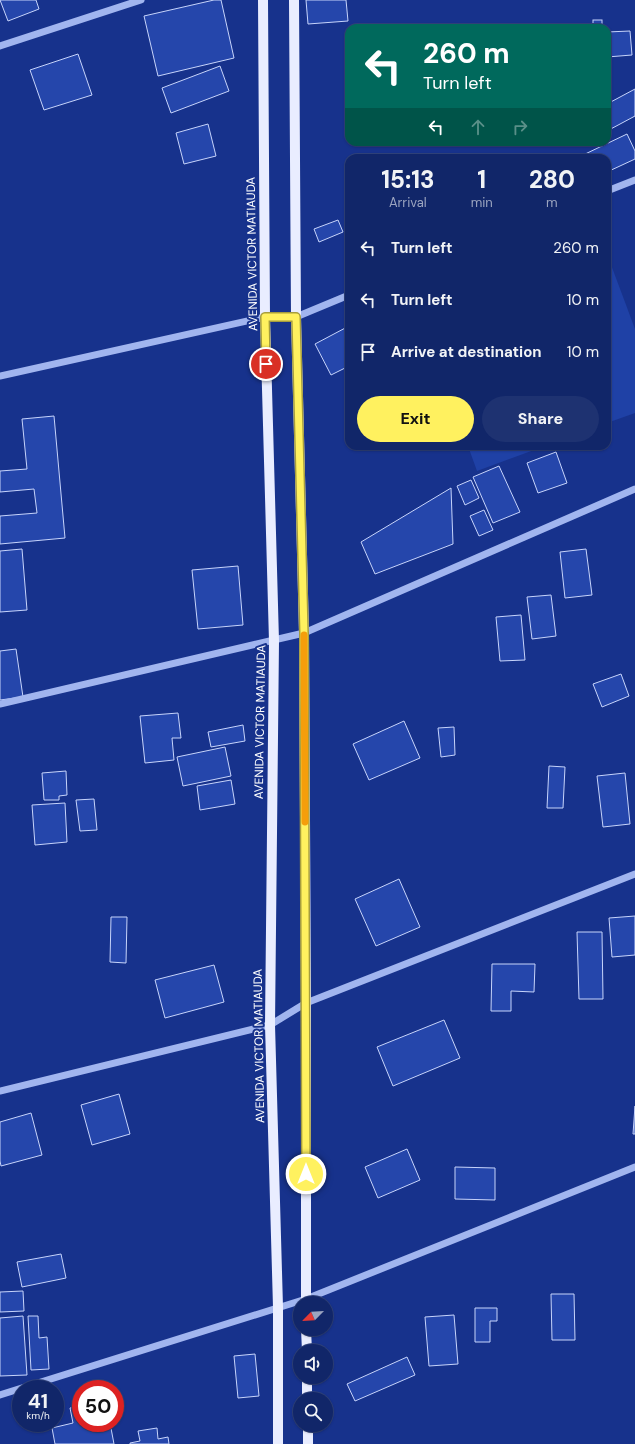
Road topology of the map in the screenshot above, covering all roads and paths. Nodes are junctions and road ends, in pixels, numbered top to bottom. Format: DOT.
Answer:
graph roads {
  1 [pos="141,0"];
  2 [pos="263,0"];
  3 [pos="294,0"];
  4 [pos="0,46"];
  5 [pos="635,180"];
  6 [pos="611,189"];
  7 [pos="345,297"];
  8 [pos="265,317"];
  9 [pos="296,317"];
  10 [pos="0,376"];
  11 [pos="635,489"];
  12 [pos="304,633"];
  13 [pos="274,641"];
  14 [pos="0,704"];
  15 [pos="635,874"];
  16 [pos="306,1003"];
  17 [pos="270,1025"];
  18 [pos="0,1091"];
  19 [pos="635,1167"];
  20 [pos="306,1296"];
  21 [pos="318,1296"];
  22 [pos="293,1304"];
  23 [pos="278,1307"];
  24 [pos="0,1395"];
  25 [pos="308,1432"];
  26 [pos="278,1444"];
  27 [pos="308,1444"];
  1 -- 4 [label="street"];
  2 -- 8 [label="main road, AVENIDA VICTOR MATIAUDA"];
  3 -- 9 [label="main road"];
  5 -- 6 [label="street"];
  7 -- 9 [label="street"];
  8 -- 9 [label="street"];
  8 -- 10 [label="street"];
  8 -- 13 [label="main road, AVENIDA VICTOR MATIAUDA"];
  9 -- 12 [label="main road"];
  11 -- 12 [label="street"];
  12 -- 13 [label="street"];
  12 -- 16 [label="main road"];
  13 -- 14 [label="street"];
  13 -- 17 [label="main road, AVENIDA VICTOR MATIAUDA"];
  15 -- 16 [label="street"];
  16 -- 17 [label="street"];
  16 -- 20 [label="main road"];
  17 -- 18 [label="street"];
  17 -- 23 [label="main road, AVENIDA VICTOR MATIAUDA"];
  19 -- 21 [label="street"];
  22 -- 23 [label="street"];
  23 -- 24 [label="street"];
  23 -- 26 [label="main road, AVENIDA VICTOR MATIAUDA"];
  25 -- 27 [label="main road"];
}
